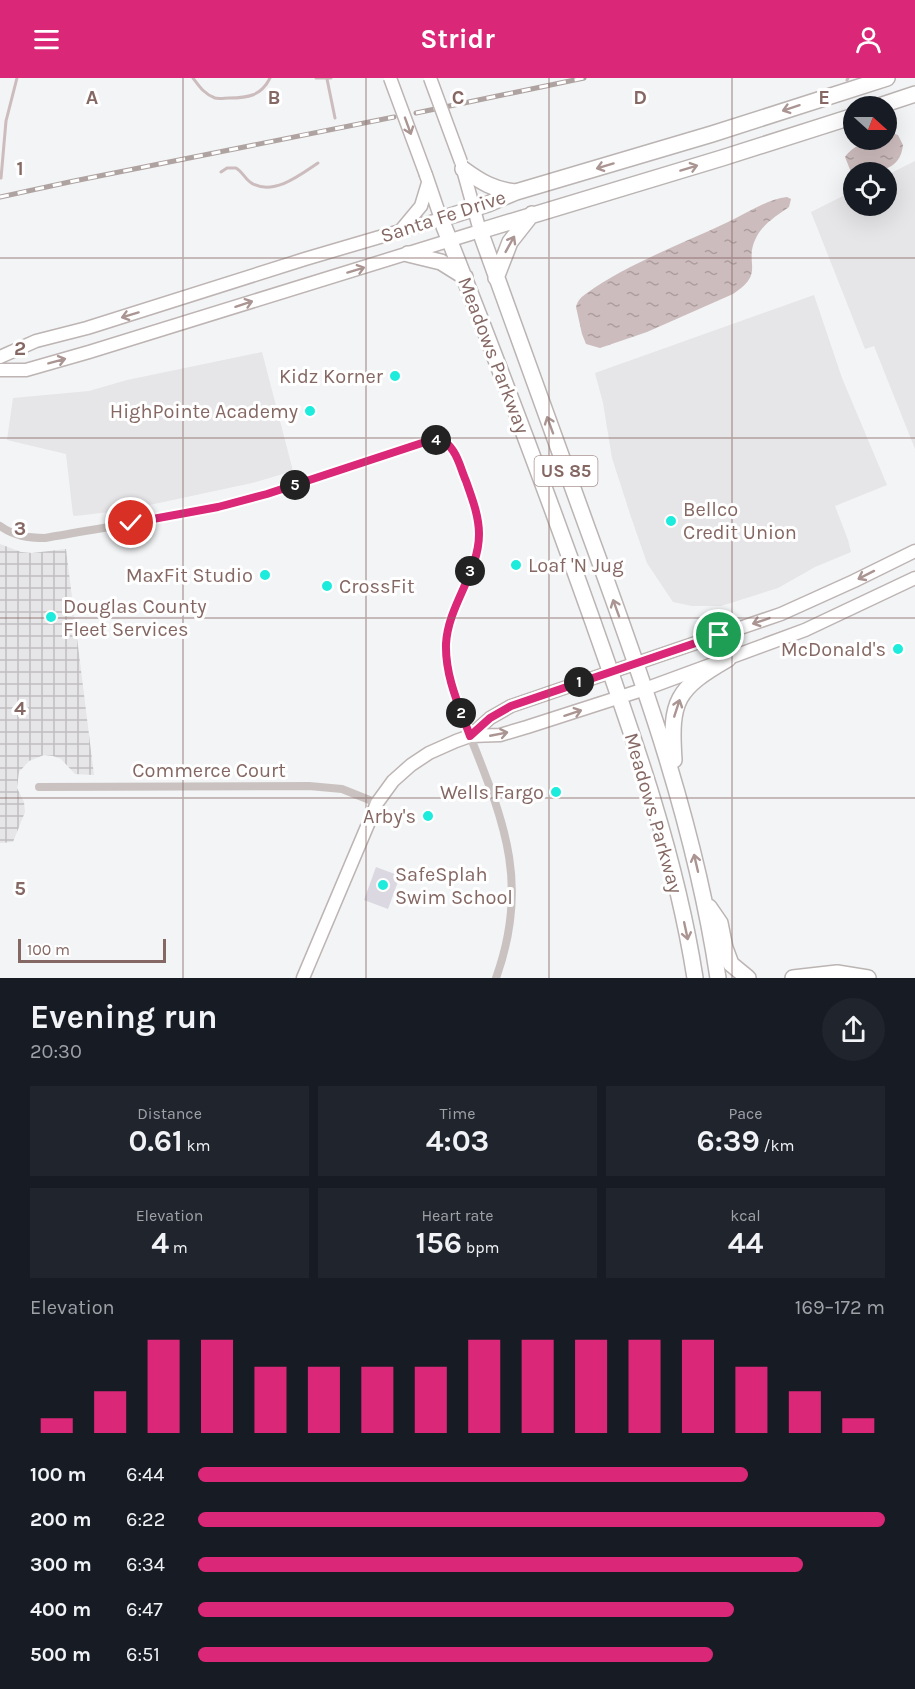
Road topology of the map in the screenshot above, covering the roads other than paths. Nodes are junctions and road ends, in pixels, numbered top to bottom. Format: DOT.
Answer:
graph roads {
  1 [pos="390,78"];
  2 [pos="430,78"];
  3 [pos="887,78"];
  4 [pos="915,94"];
  5 [pos="897,100"];
  6 [pos="843,120"];
  7 [pos="462,165"];
  8 [pos="427,179"];
  9 [pos="516,192"];
  10 [pos="473,209"];
  11 [pos="532,214"];
  12 [pos="441,219"];
  13 [pos="401,230"];
  14 [pos="480,231"];
  15 [pos="450,241"];
  16 [pos="408,254"];
  17 [pos="465,277"];
  18 [pos="496,278"];
  19 [pos="0,357"];
  20 [pos="0,370"];
  21 [pos="0,526"];
  22 [pos="915,551"];
  23 [pos="915,578"];
  24 [pos="728,659"];
  25 [pos="636,663"];
  26 [pos="610,671"];
  27 [pos="645,689"];
  28 [pos="620,698"];
  29 [pos="470,736"];
  30 [pos="39,787"];
  31 [pos="676,787"];
  32 [pos="377,803"];
  33 [pos="704,901"];
  34 [pos="303,978"];
  35 [pos="496,978"];
  36 [pos="695,978"];
  37 [pos="718,978"];
  38 [pos="748,978"];
  39 [pos="793,978"];
  40 [pos="868,978"];
  1 -- 8 [label="main road, Meadows Parkway, one-way, bridge"];
  2 -- 7 [label="main road, Meadows Parkway, bridge"];
  3 -- 9 [label="highway, Santa Fe Drive, one-way"];
  4 -- 5 [label="highway"];
  11 -- 6 [label="highway, Santa Fe Drive, one-way"];
  7 -- 9 [label="highway"];
  7 -- 10 [label="main road, Meadows Parkway"];
  8 -- 12 [label="main road, Meadows Parkway"];
  8 -- 13 [label="main road"];
  9 -- 10 [label="highway, Santa Fe Drive"];
  10 -- 12 [label="highway, Santa Fe Drive"];
  10 -- 14 [label="main road, Meadows Parkway"];
  11 -- 14 [label="highway, Santa Fe Drive"];
  18 -- 11 [label="highway, one-way"];
  12 -- 13 [label="main road, Santa Fe Drive"];
  12 -- 15 [label="highway, Meadows Parkway / US 85"];
  13 -- 19 [label="main road, Santa Fe Drive, one-way"];
  14 -- 15 [label="main road, Santa Fe Drive"];
  14 -- 18 [label="highway, Meadows Parkway"];
  15 -- 16 [label="main road, Santa Fe Drive"];
  15 -- 17 [label="highway, Meadows Parkway / US 85"];
  16 -- 17 [label="highway"];
  20 -- 16 [label="main road, Santa Fe Drive, one-way"];
  17 -- 26 [label="highway, Meadows Parkway / US 85"];
  25 -- 18 [label="highway, Meadows Parkway / US 85, one-way"];
  21 -- 29 [label="street"];
  22 -- 25 [label="main road, one-way"];
  23 -- 24 [label="main road"];
  24 -- 27 [label="main road"];
  31 -- 24 [label="highway, one-way"];
  25 -- 26 [label="main road"];
  25 -- 27 [label="highway, Meadows Parkway / US 85"];
  26 -- 28 [label="highway, Meadows Parkway / US 85"];
  26 -- 29 [label="main road"];
  27 -- 28 [label="main road"];
  27 -- 31 [label="highway, Meadows Parkway / US 85"];
  29 -- 28 [label="main road, one-way"];
  28 -- 36 [label="highway, Meadows Parkway / US 85, one-way"];
  29 -- 32 [label="main road"];
  29 -- 35 [label="street"];
  30 -- 32 [label="street, Commerce Court"];
  33 -- 31 [label="highway, Meadows Parkway / US 85, one-way"];
  32 -- 34 [label="main road"];
  33 -- 37 [label="highway, Meadows Parkway / US 85"];
  33 -- 38 [label="highway"];
  39 -- 40 [label="highway"];
}
